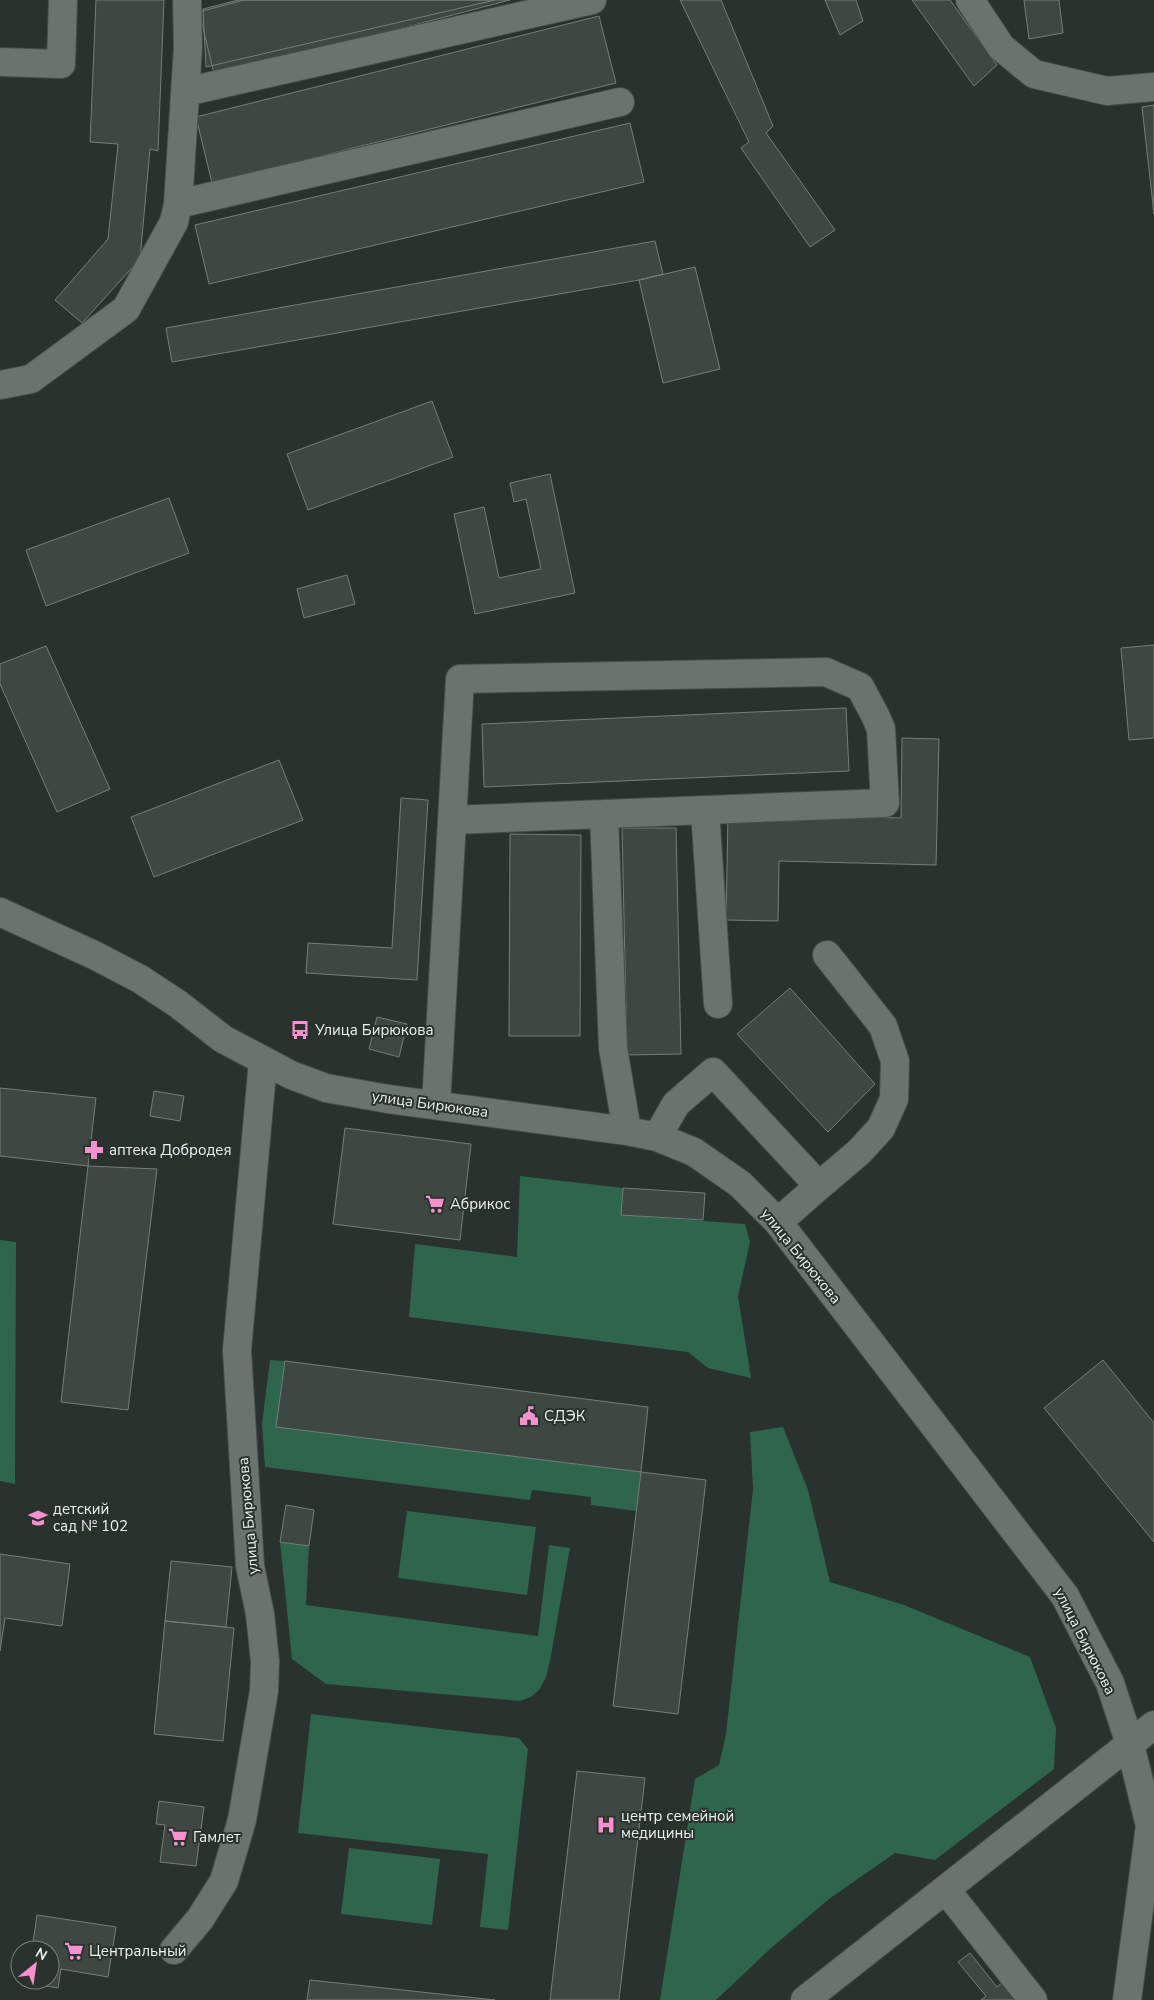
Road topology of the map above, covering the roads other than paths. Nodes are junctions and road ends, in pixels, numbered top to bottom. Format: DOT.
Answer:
graph roads {
  1 [pos="63,0"];
  2 [pos="187,0"];
  3 [pos="592,0"];
  4 [pos="970,0"];
  5 [pos="0,62"];
  6 [pos="1154,87"];
  7 [pos="185,92"];
  8 [pos="620,102"];
  9 [pos="178,204"];
  10 [pos="0,385"];
  11 [pos="705,810"];
  12 [pos="604,814"];
  13 [pos="452,820"];
  14 [pos="0,912"];
  15 [pos="827,955"];
  16 [pos="718,1004"];
  17 [pos="263,1061"];
  18 [pos="436,1105"];
  19 [pos="627,1131"];
  20 [pos="657,1137"];
  21 [pos="819,1186"];
  22 [pos="778,1222"];
  23 [pos="1154,1725"];
  24 [pos="1130,1744"];
  25 [pos="1149,1870"];
  26 [pos="946,1890"];
  27 [pos="174,1950"];
  28 [pos="805,2000"];
  29 [pos="1034,2000"];
  30 [pos="1127,2000"];
  1 -- 5 [label="street"];
  2 -- 7 [label="street"];
  3 -- 7 [label="street"];
  4 -- 6 [label="street"];
  7 -- 9 [label="street"];
  8 -- 9 [label="street"];
  9 -- 10 [label="street"];
  11 -- 12 [label="street"];
  11 -- 13 [label="street"];
  11 -- 16 [label="street"];
  12 -- 13 [label="street"];
  12 -- 19 [label="street"];
  13 -- 18 [label="street"];
  14 -- 17 [label="street, улица Бирюкова"];
  15 -- 21 [label="street"];
  17 -- 18 [label="street, улица Бирюкова"];
  17 -- 27 [label="street, улица Бирюкова"];
  18 -- 19 [label="street, улица Бирюкова"];
  19 -- 20 [label="street, улица Бирюкова"];
  20 -- 21 [label="street"];
  20 -- 22 [label="street, улица Бирюкова"];
  21 -- 22 [label="street"];
  22 -- 24 [label="street, улица Бирюкова"];
  23 -- 24 [label="street"];
  24 -- 25 [label="street, улица Бирюкова"];
  24 -- 26 [label="street"];
  25 -- 30 [label="street, улица Бирюкова"];
  26 -- 28 [label="street"];
  26 -- 29 [label="street"];
}
